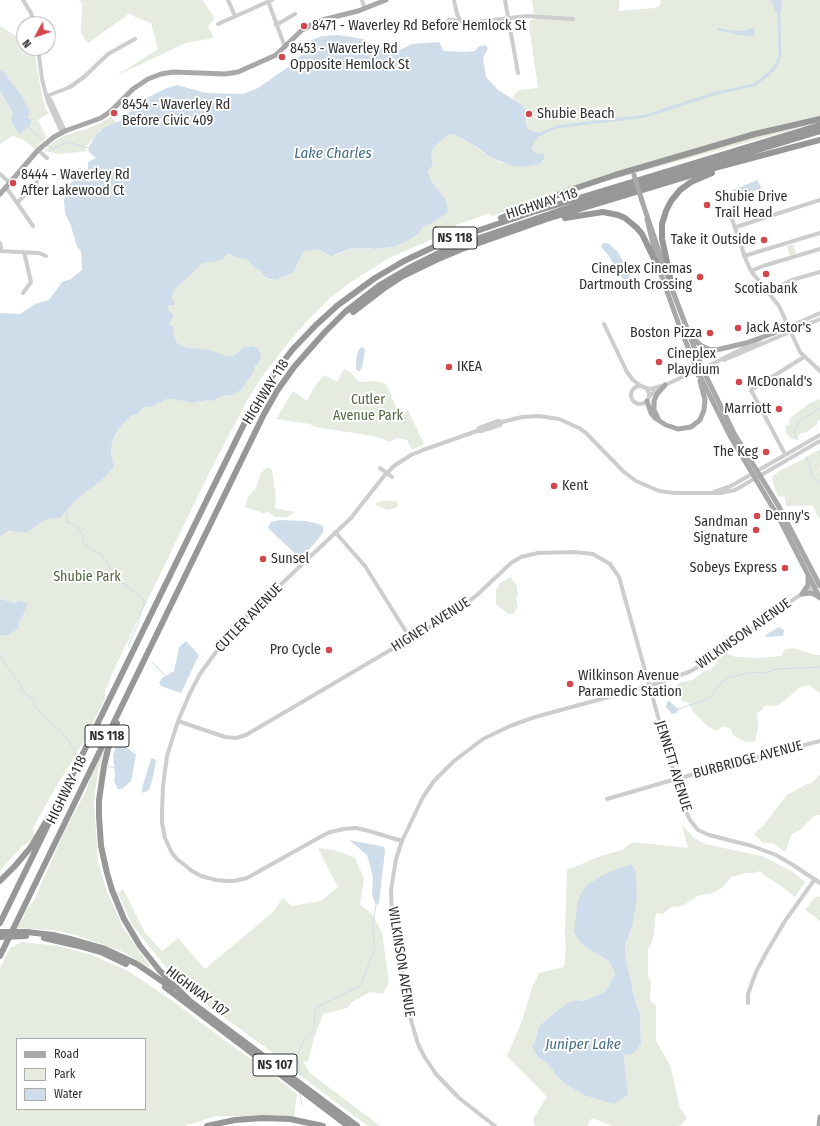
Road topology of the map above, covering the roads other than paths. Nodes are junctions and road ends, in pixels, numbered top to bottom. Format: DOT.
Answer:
graph roads {
  1 [pos="23,0"];
  2 [pos="228,0"];
  3 [pos="269,0"];
  4 [pos="362,0"];
  5 [pos="386,0"];
  6 [pos="454,0"];
  7 [pos="505,0"];
  8 [pos="364,9"];
  9 [pos="295,14"];
  10 [pos="32,16"];
  11 [pos="235,16"];
  12 [pos="508,19"];
  13 [pos="573,19"];
  14 [pos="449,20"];
  15 [pos="461,21"];
  16 [pos="218,24"];
  17 [pos="276,25"];
  18 [pos="135,39"];
  19 [pos="285,47"];
  20 [pos="39,56"];
  21 [pos="518,73"];
  22 [pos="47,96"];
  23 [pos="820,119"];
  24 [pos="820,125"];
  25 [pos="820,130"];
  26 [pos="64,132"];
  27 [pos="820,140"];
  28 [pos="38,150"];
  29 [pos="762,155"];
  30 [pos="47,158"];
  31 [pos="633,173"];
  32 [pos="0,174"];
  33 [pos="37,182"];
  34 [pos="10,183"];
  35 [pos="6,187"];
  36 [pos="0,194"];
  37 [pos="820,200"];
  38 [pos="17,203"];
  39 [pos="646,212"];
  40 [pos="726,214"];
  41 [pos="538,224"];
  42 [pos="33,226"];
  43 [pos="736,227"];
  44 [pos="820,233"];
  45 [pos="0,243"];
  46 [pos="820,249"];
  47 [pos="0,251"];
  48 [pos="24,252"];
  49 [pos="46,256"];
  50 [pos="744,256"];
  51 [pos="659,269"];
  52 [pos="751,271"];
  53 [pos="820,272"];
  54 [pos="670,284"];
  55 [pos="768,292"];
  56 [pos="23,293"];
  57 [pos="820,313"];
  58 [pos="820,319"];
  59 [pos="684,323"];
  60 [pos="604,324"];
  61 [pos="316,325"];
  62 [pos="789,326"];
  63 [pos="791,331"];
  64 [pos="774,333"];
  65 [pos="302,357"];
  66 [pos="804,357"];
  67 [pos="718,361"];
  68 [pos="698,366"];
  69 [pos="820,371"];
  70 [pos="701,374"];
  71 [pos="633,380"];
  72 [pos="665,385"];
  73 [pos="643,387"];
  74 [pos="633,390"];
  75 [pos="648,399"];
  76 [pos="661,422"];
  77 [pos="820,435"];
  78 [pos="820,441"];
  79 [pos="785,454"];
  80 [pos="380,468"];
  81 [pos="387,473"];
  82 [pos="756,475"];
  83 [pos="392,477"];
  84 [pos="335,532"];
  85 [pos="808,576"];
  86 [pos="818,586"];
  87 [pos="802,594"];
  88 [pos="820,598"];
  89 [pos="410,638"];
  90 [pos="154,639"];
  91 [pos="649,686"];
  92 [pos="178,721"];
  93 [pos="820,740"];
  94 [pos="84,752"];
  95 [pos="676,779"];
  96 [pos="607,799"];
  97 [pos="402,841"];
  98 [pos="815,880"];
  99 [pos="0,881"];
  100 [pos="820,883"];
  101 [pos="0,923"];
  102 [pos="0,932"];
  103 [pos="27,934"];
  104 [pos="0,937"];
  105 [pos="0,956"];
  106 [pos="748,1003"];
  107 [pos="193,1004"];
  108 [pos="820,1116"];
  109 [pos="207,1126"];
  110 [pos="323,1126"];
  111 [pos="348,1126"];
  112 [pos="357,1126"];
  113 [pos="495,1126"];
  114 [pos="819,1126"];
  1 -- 10 [label="street"];
  2 -- 11 [label="street"];
  3 -- 11 [label="street"];
  3 -- 17 [label="street"];
  4 -- 8 [label="street"];
  5 -- 8 [label="main road"];
  6 -- 15 [label="street"];
  7 -- 12 [label="street"];
  8 -- 19 [label="main road"];
  9 -- 17 [label="street"];
  11 -- 16 [label="street"];
  12 -- 13 [label="street"];
  12 -- 15 [label="street"];
  12 -- 21 [label="street"];
  14 -- 15 [label="street"];
  17 -- 19 [label="street"];
  18 -- 22 [label="street"];
  19 -- 26 [label="main road"];
  20 -- 22 [label="street"];
  22 -- 26 [label="street"];
  23 -- 31 [label="highway"];
  24 -- 61 [label="highway, HIGHWAY 118 / NS 118"];
  25 -- 65 [label="highway, HIGHWAY 118 / NS 118"];
  26 -- 28 [label="main road"];
  27 -- 29 [label="highway"];
  28 -- 30 [label="street"];
  28 -- 34 [label="main road"];
  29 -- 41 [label="highway"];
  29 -- 54 [label="highway"];
  31 -- 39 [label="main road, bridge"];
  31 -- 61 [label="highway"];
  32 -- 34 [label="street"];
  33 -- 38 [label="street"];
  34 -- 35 [label="main road"];
  35 -- 36 [label="main road"];
  35 -- 38 [label="street"];
  37 -- 43 [label="street"];
  38 -- 42 [label="street"];
  39 -- 51 [label="main road"];
  39 -- 54 [label="main road"];
  40 -- 43 [label="street"];
  41 -- 51 [label="highway"];
  41 -- 65 [label="highway"];
  43 -- 50 [label="street"];
  44 -- 50 [label="street"];
  45 -- 47 [label="street"];
  46 -- 52 [label="street"];
  47 -- 48 [label="street"];
  48 -- 49 [label="street"];
  48 -- 56 [label="street"];
  50 -- 52 [label="street"];
  51 -- 68 [label="main road"];
  52 -- 55 [label="street"];
  53 -- 55 [label="street"];
  54 -- 59 [label="main road"];
  55 -- 62 [label="street"];
  57 -- 62 [label="street"];
  58 -- 63 [label="street"];
  59 -- 64 [label="main road"];
  59 -- 68 [label="main road"];
  60 -- 71 [label="street"];
  61 -- 94 [label="highway, HIGHWAY 118 / NS 118"];
  62 -- 63 [label="street"];
  62 -- 64 [label="street"];
  63 -- 66 [label="street"];
  63 -- 67 [label="street"];
  64 -- 67 [label="street"];
  65 -- 90 [label="highway, HIGHWAY 118 / NS 118"];
  66 -- 69 [label="street"];
  66 -- 79 [label="street"];
  67 -- 72 [label="street"];
  68 -- 70 [label="main road, bridge"];
  70 -- 76 [label="main road"];
  70 -- 82 [label="main road"];
  71 -- 73 [label="street"];
  71 -- 74 [label="street"];
  72 -- 73 [label="street"];
  72 -- 75 [label="street"];
  72 -- 76 [label="main road"];
  73 -- 74 [label="street"];
  73 -- 75 [label="street"];
  74 -- 75 [label="street"];
  75 -- 76 [label="main road"];
  77 -- 79 [label="street"];
  78 -- 82 [label="street"];
  79 -- 82 [label="street"];
  80 -- 81 [label="street"];
  81 -- 82 [label="street, CUTLER AVENUE"];
  81 -- 83 [label="street"];
  81 -- 84 [label="street, CUTLER AVENUE"];
  82 -- 85 [label="main road"];
  82 -- 86 [label="main road"];
  84 -- 89 [label="street"];
  84 -- 92 [label="street, CUTLER AVENUE"];
  85 -- 86 [label="main road"];
  85 -- 87 [label="main road"];
  86 -- 87 [label="street, WILKINSON AVENUE"];
  86 -- 88 [label="main road"];
  87 -- 88 [label="main road"];
  87 -- 91 [label="street, WILKINSON AVENUE"];
  89 -- 91 [label="street, HIGNEY AVENUE"];
  89 -- 92 [label="street, HIGNEY AVENUE"];
  90 -- 105 [label="highway, HIGHWAY 118 / NS 118"];
  90 -- 107 [label="highway"];
  91 -- 95 [label="street, JENNETT AVENUE"];
  91 -- 97 [label="street, WILKINSON AVENUE"];
  92 -- 97 [label="street, CUTLER AVENUE"];
  93 -- 95 [label="street, BURBRIDGE AVENUE"];
  94 -- 99 [label="highway"];
  94 -- 101 [label="highway, HIGHWAY 118 / NS 118"];
  95 -- 96 [label="street, BURBRIDGE AVENUE"];
  95 -- 98 [label="street, JENNETT AVENUE"];
  97 -- 113 [label="street, WILKINSON AVENUE"];
  98 -- 100 [label="street, JENNETT AVENUE"];
  98 -- 106 [label="street"];
  102 -- 103 [label="highway, HIGHWAY 107 / NS 107, bridge"];
  103 -- 104 [label="highway, bridge"];
  103 -- 107 [label="highway, HIGHWAY 107 / NS 107"];
  103 -- 111 [label="highway"];
  107 -- 112 [label="highway, HIGHWAY 107 / NS 107"];
  108 -- 114 [label="main road"];
  109 -- 110 [label="highway"];
}
